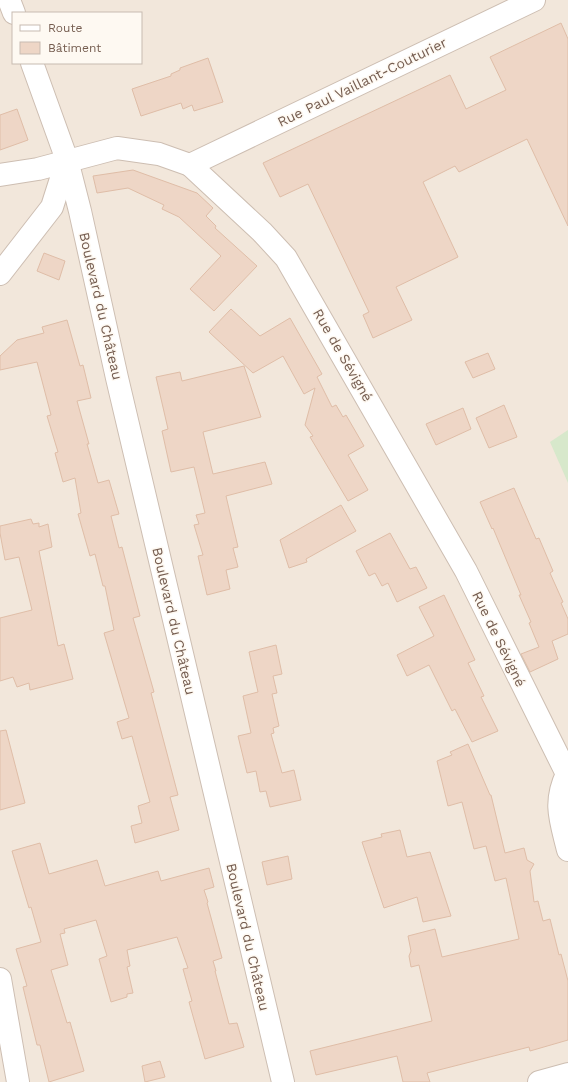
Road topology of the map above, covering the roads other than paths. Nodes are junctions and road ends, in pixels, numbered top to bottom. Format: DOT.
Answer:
graph roads {
  1 [pos="9,0"];
  2 [pos="534,0"];
  3 [pos="505,6"];
  4 [pos="14,12"];
  5 [pos="32,64"];
  6 [pos="67,160"];
  7 [pos="190,165"];
  8 [pos="0,175"];
  9 [pos="0,274"];
  10 [pos="567,774"];
  11 [pos="563,812"];
  12 [pos="568,850"];
  13 [pos="0,979"];
  14 [pos="568,1074"];
  15 [pos="18,1082"];
  16 [pos="283,1082"];
  17 [pos="540,1082"];
  1 -- 4 [label="street"];
  2 -- 3 [label="street, Rue Paul Vaillant-Couturier"];
  3 -- 7 [label="street, Rue Paul Vaillant-Couturier"];
  5 -- 6 [label="street"];
  6 -- 7 [label="street, Rue de Sévigné"];
  6 -- 8 [label="street, Rue de Sévigné"];
  6 -- 9 [label="street"];
  6 -- 16 [label="street, Boulevard du Château"];
  7 -- 10 [label="street, Rue de Sévigné"];
  10 -- 11 [label="street"];
  11 -- 12 [label="street"];
  13 -- 15 [label="street"];
  14 -- 17 [label="street"];
}
